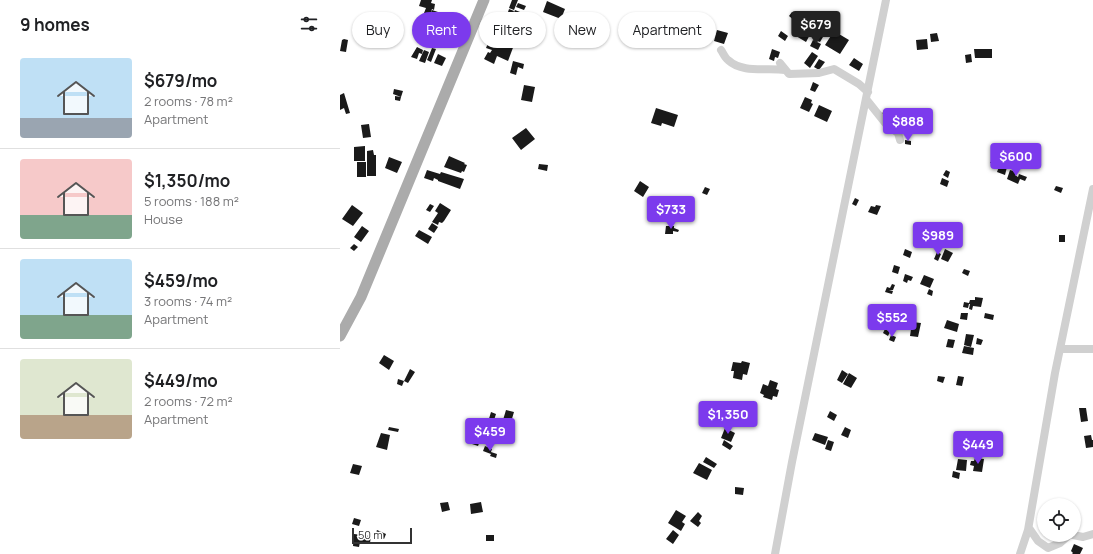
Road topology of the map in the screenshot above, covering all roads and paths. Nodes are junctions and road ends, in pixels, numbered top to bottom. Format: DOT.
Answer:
graph roads {
  1 [pos="484,0"];
  2 [pos="886,0"];
  3 [pos="721,50"];
  4 [pos="867,95"];
  5 [pos="900,140"];
  6 [pos="1093,188"];
  7 [pos="340,336"];
  8 [pos="1060,349"];
  9 [pos="1093,349"];
  10 [pos="1029,528"];
  11 [pos="1093,534"];
  12 [pos="1081,537"];
  13 [pos="1037,540"];
  14 [pos="1039,542"];
  15 [pos="1061,542"];
  16 [pos="775,554"];
  17 [pos="1020,554"];
  1 -- 7 [label="main road"];
  2 -- 4 [label="street"];
  3 -- 4 [label="street"];
  4 -- 5 [label="street"];
  4 -- 16 [label="street"];
  6 -- 8 [label="street"];
  8 -- 9 [label="street"];
  8 -- 10 [label="street"];
  10 -- 13 [label="street"];
  10 -- 17 [label="street"];
  11 -- 12 [label="street"];
  14 -- 15 [label="street"];
}
